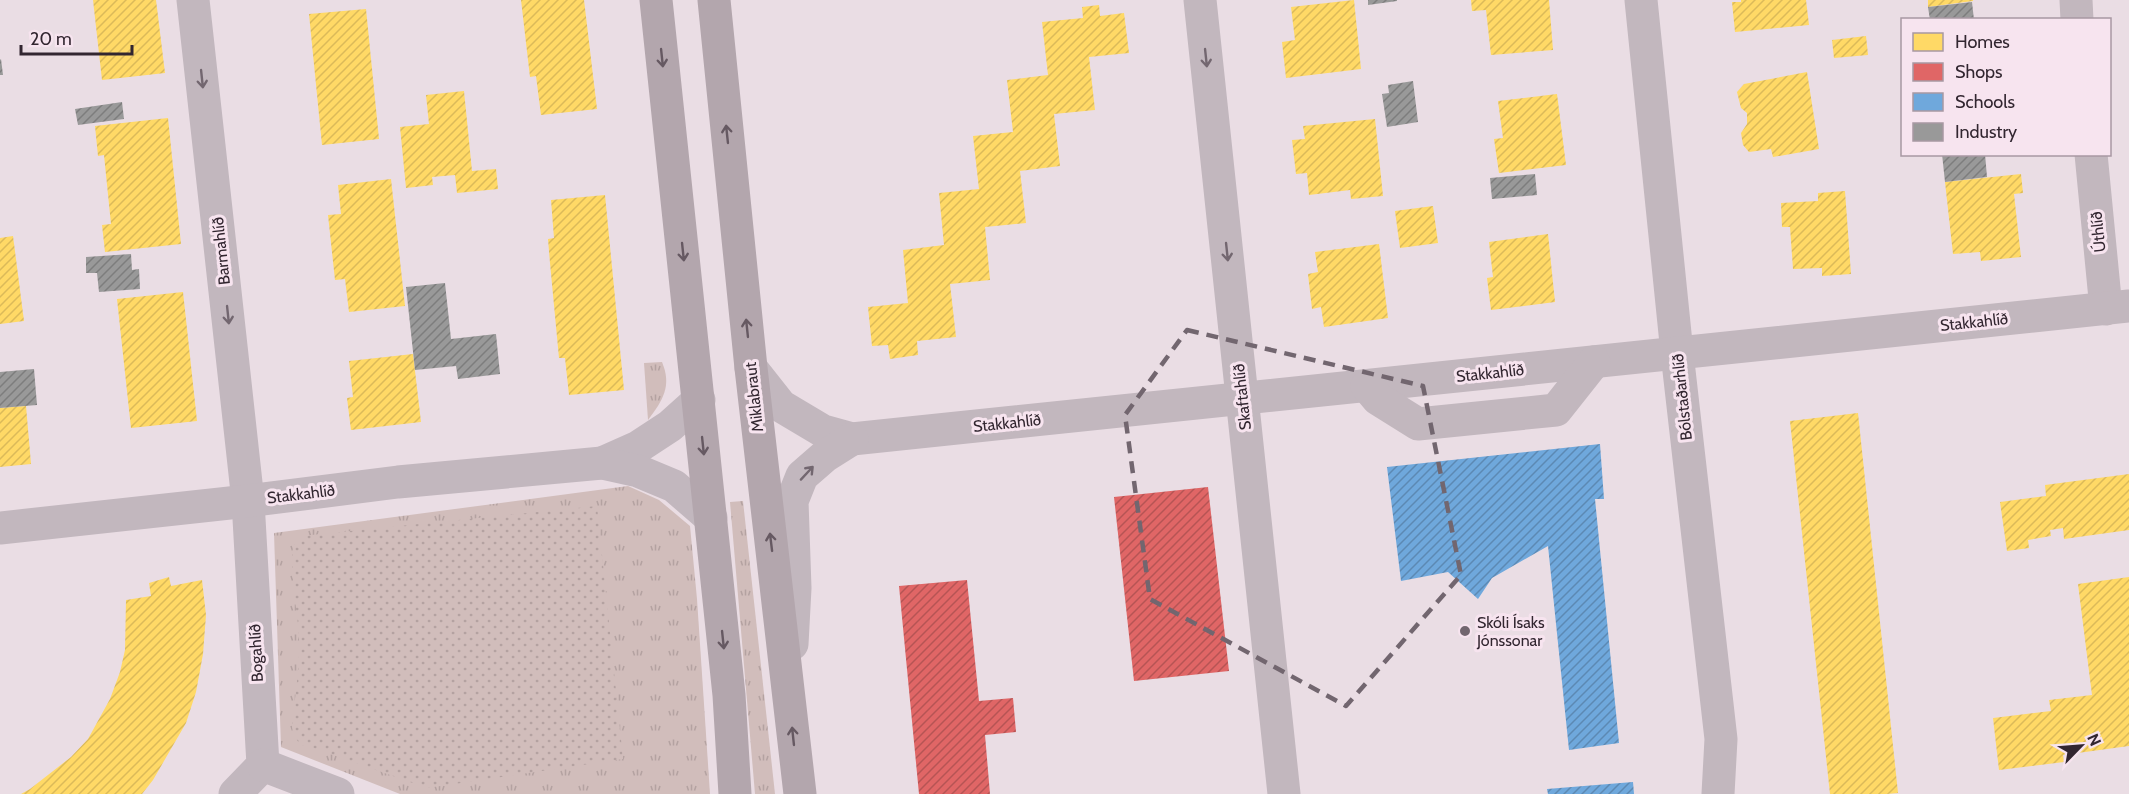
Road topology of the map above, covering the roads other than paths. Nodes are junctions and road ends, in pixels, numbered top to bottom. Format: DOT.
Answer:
graph roads {
  1 [pos="193,0"];
  2 [pos="656,0"];
  3 [pos="714,0"];
  4 [pos="1200,0"];
  5 [pos="1641,0"];
  6 [pos="2076,0"];
  7 [pos="2078,18"];
  8 [pos="2091,156"];
  9 [pos="2117,308"];
  10 [pos="1677,353"];
  11 [pos="1594,362"];
  12 [pos="751,368"];
  13 [pos="1367,386"];
  14 [pos="1242,399"];
  15 [pos="699,400"];
  16 [pos="852,439"];
  17 [pos="602,463"];
  18 [pos="248,501"];
  19 [pos="711,518"];
  20 [pos="0,528"];
  21 [pos="789,694"];
  22 [pos="263,765"];
  23 [pos="235,794"];
  24 [pos="338,794"];
  25 [pos="735,794"];
  26 [pos="800,794"];
  27 [pos="1284,794"];
  28 [pos="1718,794"];
  1 -- 18 [label="street, Barmahlíð, one-way"];
  2 -- 15 [label="highway, one-way"];
  12 -- 3 [label="highway, Miklabraut, one-way"];
  4 -- 14 [label="street, Skaftahlíð, one-way"];
  5 -- 10 [label="street, Bólstaðarhlíð"];
  6 -- 7 [label="street"];
  8 -- 9 [label="street, Úthlíð"];
  9 -- 10 [label="street, Stakkahlíð"];
  10 -- 11 [label="street, Stakkahlíð"];
  10 -- 28 [label="street, Bólstaðarhlíð"];
  11 -- 13 [label="street, Stakkahlíð"];
  11 -- 13 [label="street"];
  12 -- 16 [label="street, Stakkahlíð"];
  21 -- 12 [label="highway, Miklabraut, one-way"];
  13 -- 14 [label="street, Stakkahlíð"];
  14 -- 16 [label="street, Stakkahlíð"];
  14 -- 27 [label="street, Skaftahlíð"];
  15 -- 17 [label="street, Stakkahlíð"];
  15 -- 19 [label="highway, one-way"];
  21 -- 16 [label="street, Stakkahlíð, one-way"];
  17 -- 18 [label="street, Stakkahlíð"];
  17 -- 19 [label="street, Stakkahlíð"];
  18 -- 20 [label="street, Stakkahlíð"];
  18 -- 22 [label="street, Bogahlíð"];
  19 -- 25 [label="highway, one-way"];
  26 -- 21 [label="highway, Miklabraut, one-way"];
  22 -- 23 [label="street"];
  22 -- 24 [label="street"];
}
